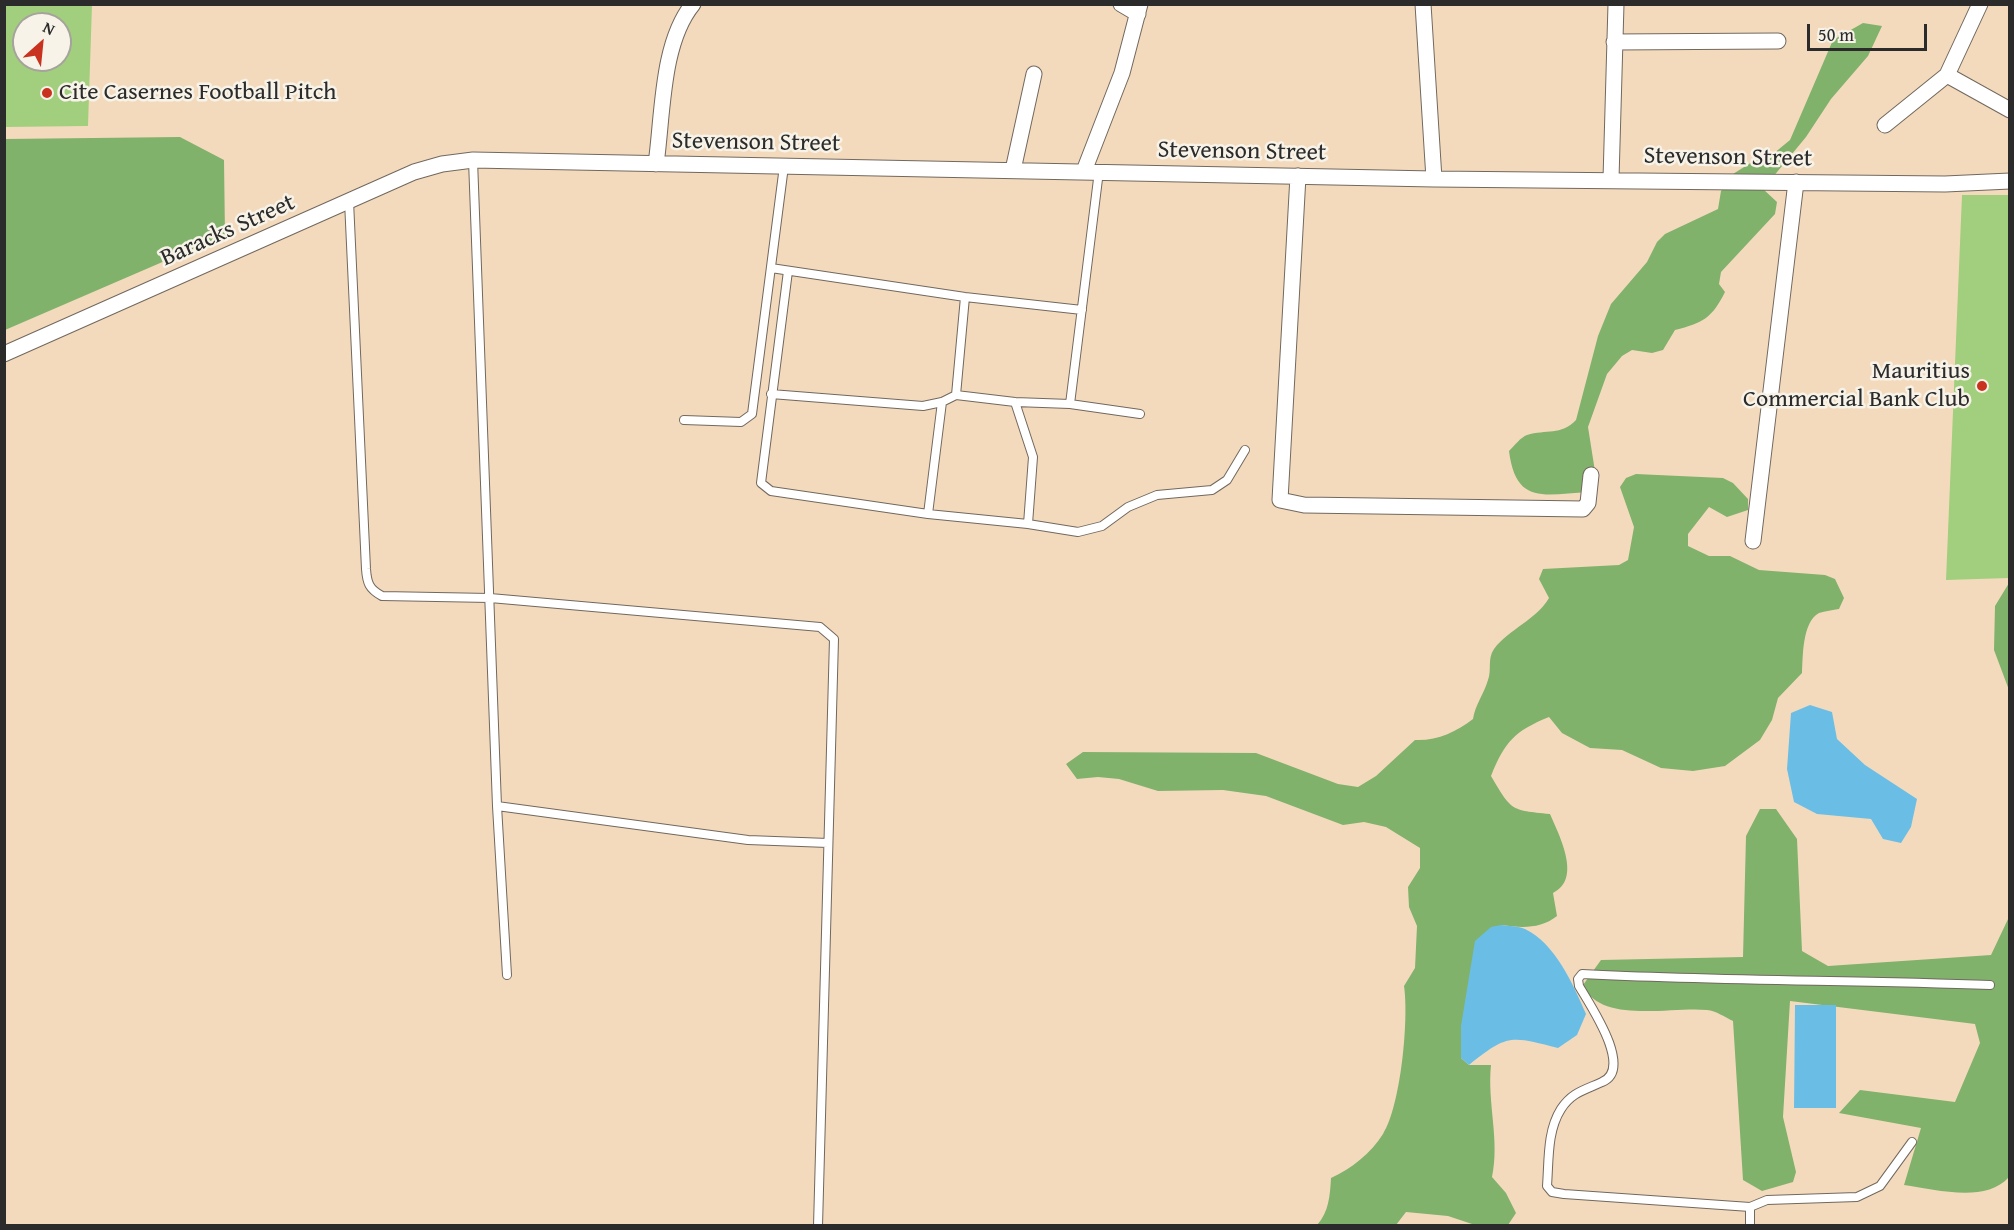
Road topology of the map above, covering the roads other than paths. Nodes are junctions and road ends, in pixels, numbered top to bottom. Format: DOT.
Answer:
graph roads {
  1 [pos="693,4"];
  2 [pos="1121,4"];
  3 [pos="1423,4"];
  4 [pos="1616,4"];
  5 [pos="1980,4"];
  6 [pos="1139,9"];
  7 [pos="1778,41"];
  8 [pos="1614,42"];
  9 [pos="1034,74"];
  10 [pos="1947,75"];
  11 [pos="2010,110"];
  12 [pos="1885,125"];
  13 [pos="473,160"];
  14 [pos="656,164"];
  15 [pos="784,166"];
  16 [pos="1013,170"];
  17 [pos="1091,171"];
  18 [pos="1298,176"];
  19 [pos="1434,179"];
  20 [pos="1611,179"];
  21 [pos="1796,182"];
  22 [pos="2010,182"];
  23 [pos="349,201"];
  24 [pos="771,268"];
  25 [pos="788,271"];
  26 [pos="965,297"];
  27 [pos="1082,310"];
  28 [pos="4,354"];
  29 [pos="771,394"];
  30 [pos="957,395"];
  31 [pos="942,402"];
  32 [pos="1015,402"];
  33 [pos="1070,404"];
  34 [pos="1140,414"];
  35 [pos="684,420"];
  36 [pos="1245,450"];
  37 [pos="1591,475"];
  38 [pos="928,514"];
  39 [pos="1028,524"];
  40 [pos="1753,541"];
  41 [pos="490,598"];
  42 [pos="497,806"];
  43 [pos="828,843"];
  44 [pos="507,975"];
  45 [pos="1990,985"];
  46 [pos="1912,1142"];
  47 [pos="1750,1208"];
  48 [pos="819,1226"];
  49 [pos="1750,1226"];
  1 -- 14 [label="street"];
  2 -- 6 [label="street"];
  3 -- 19 [label="street"];
  4 -- 8 [label="street"];
  5 -- 10 [label="street"];
  6 -- 17 [label="street"];
  7 -- 8 [label="street"];
  8 -- 20 [label="street"];
  9 -- 16 [label="street"];
  10 -- 11 [label="street"];
  10 -- 12 [label="street"];
  13 -- 14 [label="street, Stevenson Street"];
  13 -- 23 [label="street, Baracks Street"];
  13 -- 41 [label="lane"];
  14 -- 15 [label="street, Stevenson Street"];
  15 -- 16 [label="street, Stevenson Street"];
  15 -- 24 [label="lane"];
  16 -- 17 [label="street, Stevenson Street"];
  17 -- 18 [label="street, Stevenson Street"];
  17 -- 27 [label="lane"];
  18 -- 19 [label="street, Stevenson Street"];
  18 -- 37 [label="street"];
  19 -- 20 [label="street, Stevenson Street"];
  20 -- 21 [label="street, Stevenson Street"];
  21 -- 22 [label="street, Stevenson Street"];
  21 -- 40 [label="street"];
  23 -- 28 [label="street, Baracks Street"];
  23 -- 41 [label="lane"];
  24 -- 25 [label="lane"];
  24 -- 35 [label="lane"];
  25 -- 26 [label="lane"];
  25 -- 29 [label="lane"];
  26 -- 27 [label="lane"];
  26 -- 30 [label="lane"];
  27 -- 33 [label="lane"];
  29 -- 31 [label="lane"];
  29 -- 38 [label="lane"];
  30 -- 31 [label="lane"];
  30 -- 32 [label="lane"];
  31 -- 38 [label="lane"];
  32 -- 33 [label="lane"];
  32 -- 39 [label="lane"];
  33 -- 34 [label="lane"];
  36 -- 39 [label="lane"];
  38 -- 39 [label="lane"];
  41 -- 42 [label="lane"];
  41 -- 43 [label="lane"];
  42 -- 43 [label="lane"];
  42 -- 44 [label="lane"];
  43 -- 48 [label="lane"];
  45 -- 47 [label="lane"];
  46 -- 47 [label="lane"];
  47 -- 49 [label="lane"];
}
